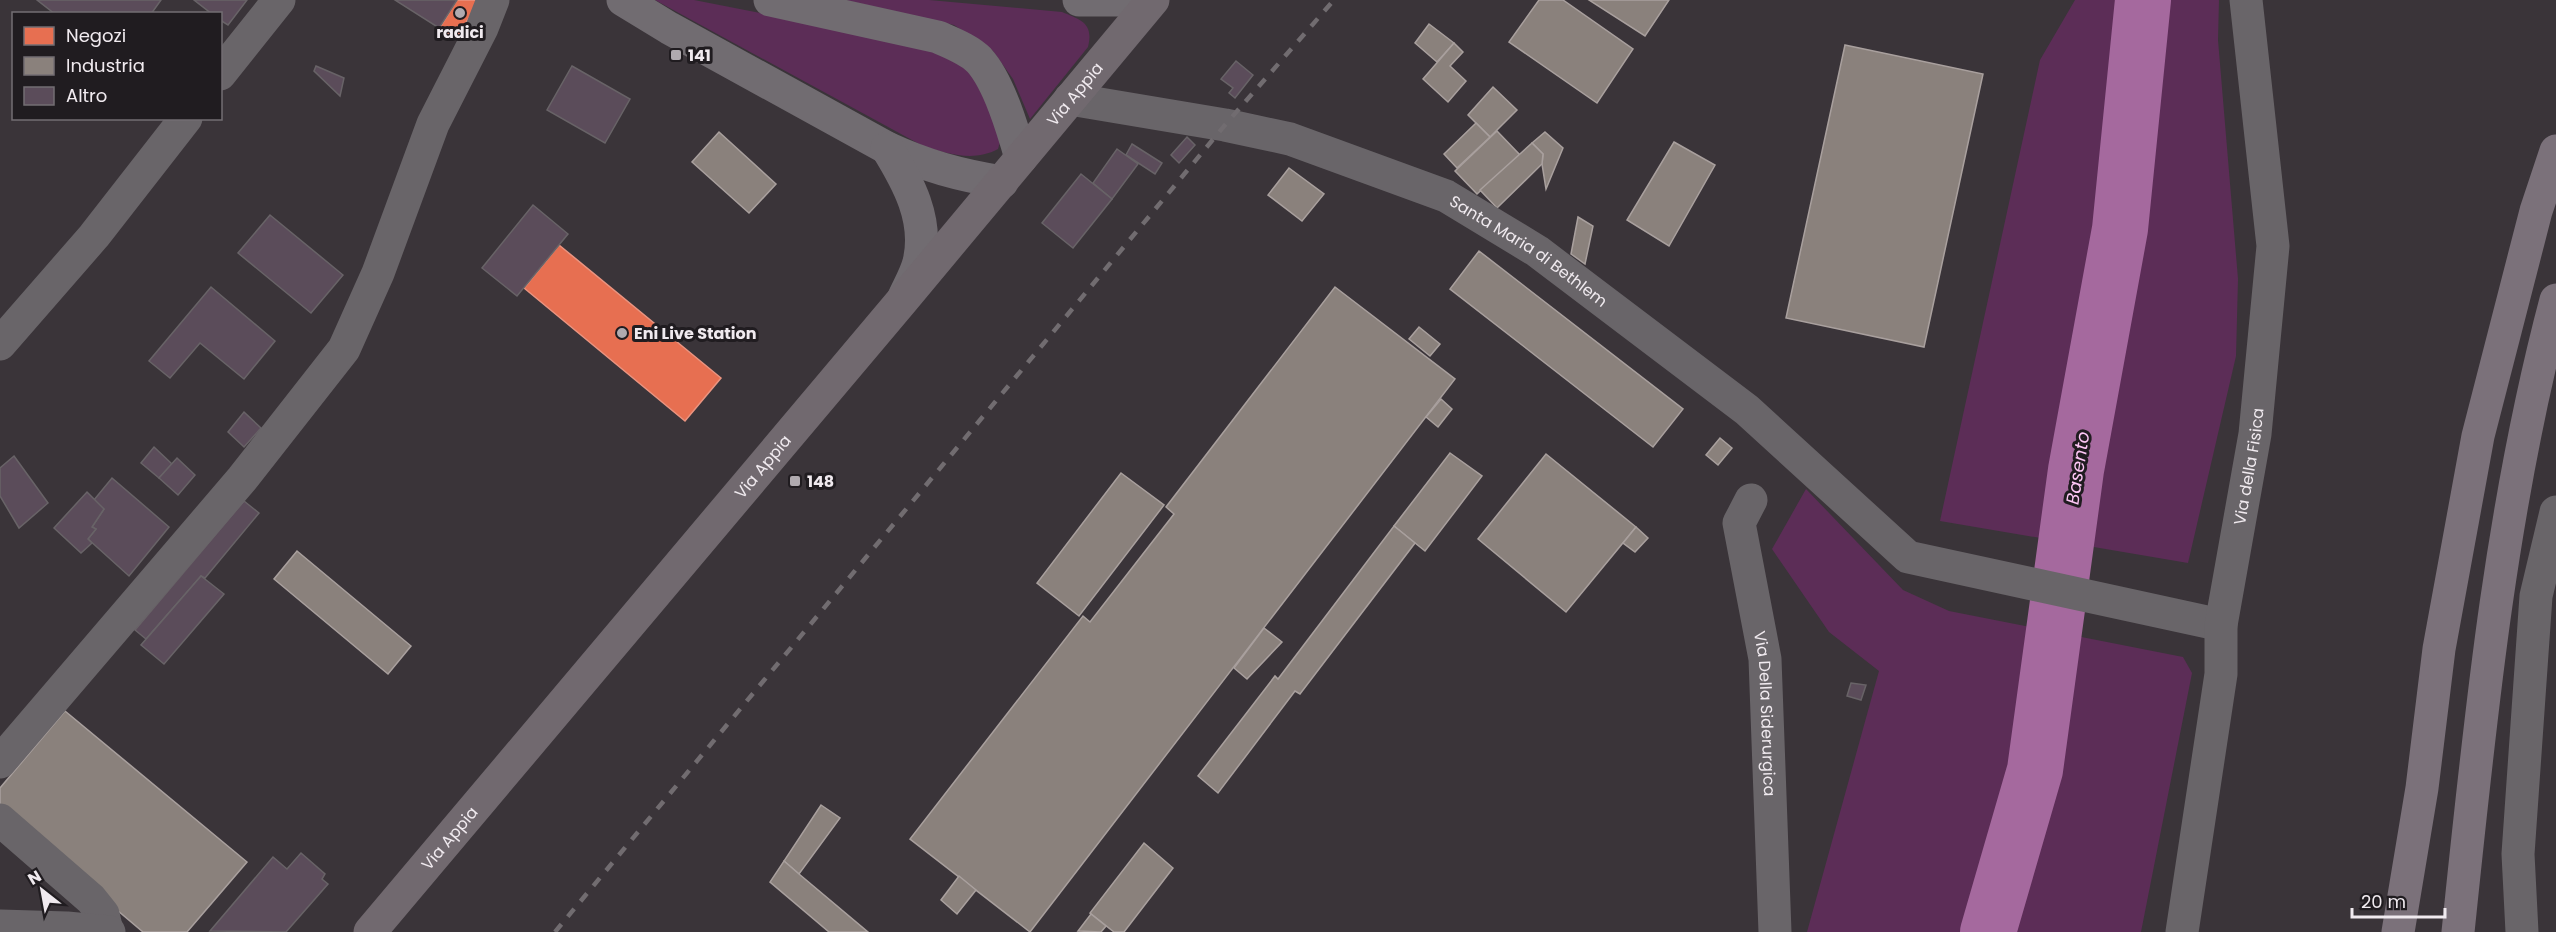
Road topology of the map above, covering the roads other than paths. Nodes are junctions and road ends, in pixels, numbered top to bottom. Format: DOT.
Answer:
graph roads {
  1 [pos="279,0"];
  2 [pos="493,0"];
  3 [pos="624,0"];
  4 [pos="770,0"];
  5 [pos="1079,0"];
  6 [pos="1120,0"];
  7 [pos="1153,0"];
  8 [pos="2246,0"];
  9 [pos="222,71"];
  10 [pos="1070,99"];
  11 [pos="184,120"];
  12 [pos="887,148"];
  13 [pos="2556,151"];
  14 [pos="1011,170"];
  15 [pos="2556,300"];
  16 [pos="901,302"];
  17 [pos="0,344"];
  18 [pos="1750,500"];
  19 [pos="2556,512"];
  20 [pos="2221,625"];
  21 [pos="0,762"];
  22 [pos="2422,788"];
  23 [pos="0,820"];
  24 [pos="0,926"];
  25 [pos="108,931"];
  26 [pos="369,932"];
  27 [pos="1775,932"];
  28 [pos="2182,932"];
  29 [pos="2398,932"];
  30 [pos="2418,932"];
  31 [pos="2458,932"];
  32 [pos="2522,932"];
  1 -- 9 [label="street"];
  2 -- 21 [label="street"];
  3 -- 12 [label="main road"];
  4 -- 14 [label="main road"];
  5 -- 6 [label="main road"];
  7 -- 10 [label="main road, Via Appia"];
  8 -- 20 [label="street, Via della Fisica"];
  10 -- 14 [label="main road, Via Appia"];
  10 -- 20 [label="street, Santa Maria di Bethlem"];
  11 -- 17 [label="street"];
  12 -- 14 [label="main road"];
  12 -- 16 [label="main road"];
  13 -- 22 [label="highway"];
  14 -- 16 [label="main road, Via Appia"];
  15 -- 31 [label="highway"];
  16 -- 26 [label="main road, Via Appia"];
  18 -- 27 [label="street, Via Della Siderurgica"];
  19 -- 32 [label="street"];
  20 -- 28 [label="street, Via della Fisica"];
  22 -- 29 [label="highway"];
  22 -- 30 [label="highway"];
  23 -- 25 [label="street"];
  24 -- 25 [label="street"];
}
